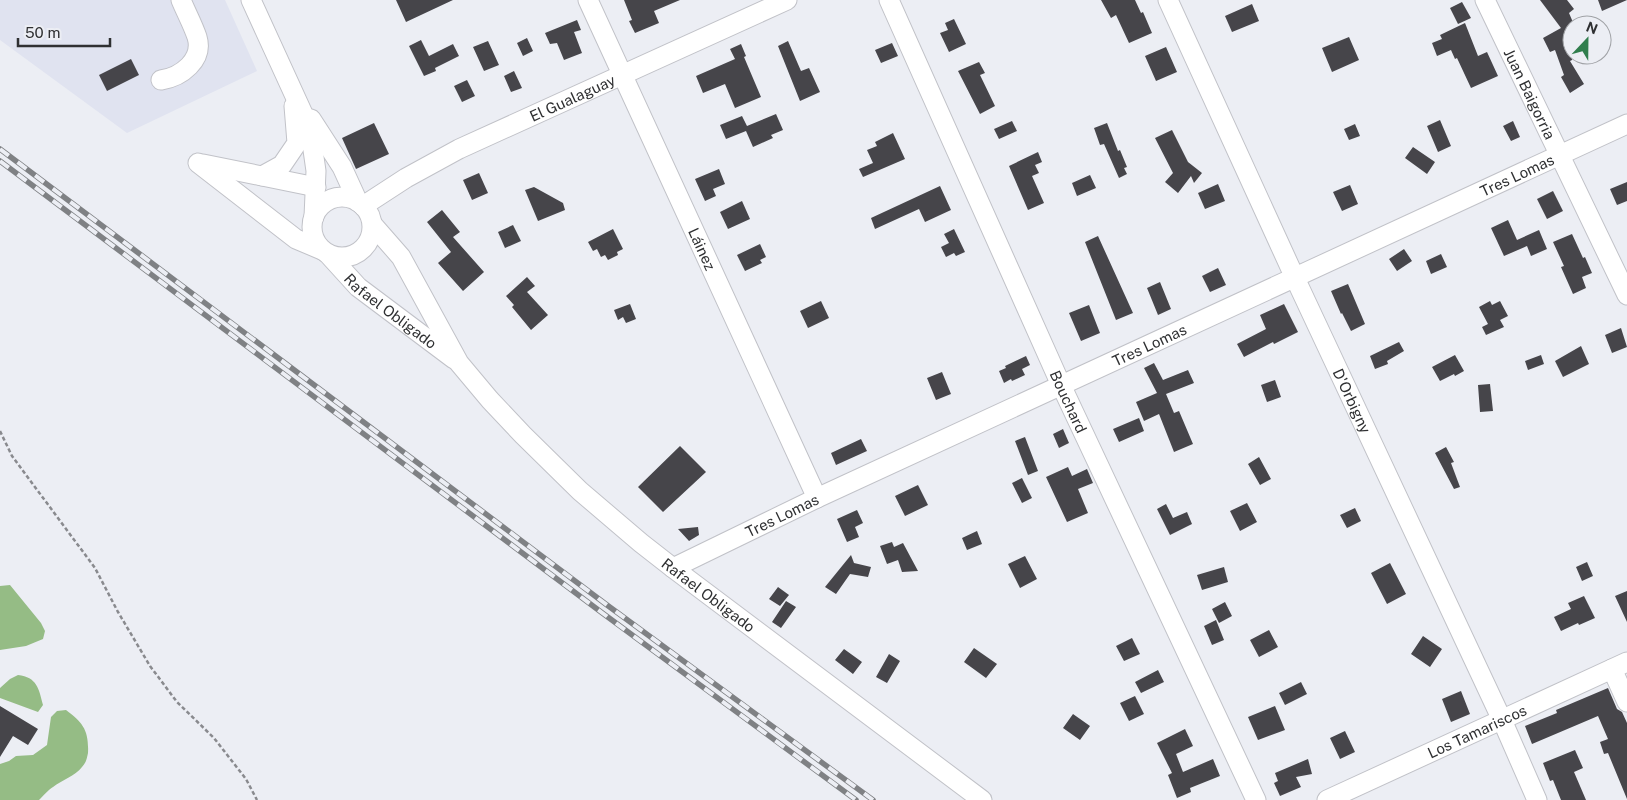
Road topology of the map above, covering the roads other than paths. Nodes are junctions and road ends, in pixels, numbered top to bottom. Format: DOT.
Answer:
graph roads {
  1 [pos="181,0"];
  2 [pos="251,0"];
  3 [pos="588,0"];
  4 [pos="787,0"];
  5 [pos="888,0"];
  6 [pos="1168,0"];
  7 [pos="1485,0"];
  8 [pos="623,76"];
  9 [pos="161,80"];
  10 [pos="293,90"];
  11 [pos="1627,124"];
  12 [pos="1560,155"];
  13 [pos="262,176"];
  14 [pos="316,187"];
  15 [pos="361,204"];
  16 [pos="314,217"];
  17 [pos="372,225"];
  18 [pos="325,252"];
  19 [pos="1295,278"];
  20 [pos="1627,296"];
  21 [pos="459,363"];
  22 [pos="1061,385"];
  23 [pos="817,498"];
  24 [pos="674,568"];
  25 [pos="1619,666"];
  26 [pos="1627,702"];
  27 [pos="1502,720"];
  28 [pos="982,800"];
  29 [pos="1256,800"];
  30 [pos="1328,800"];
  31 [pos="1537,800"];
  1 -- 9 [label="street"];
  2 -- 10 [label="street"];
  3 -- 8 [label="street, Láinez"];
  4 -- 8 [label="street, El Gualaguay"];
  5 -- 22 [label="street, Bouchard"];
  6 -- 19 [label="street, D'Orbigny"];
  7 -- 12 [label="street, Juan Baigorria"];
  8 -- 15 [label="street, El Gualaguay"];
  8 -- 23 [label="street, Láinez"];
  10 -- 13 [label="street"];
  10 -- 14 [label="street"];
  10 -- 15 [label="street"];
  11 -- 12 [label="street, Tres Lomas"];
  12 -- 19 [label="street, Tres Lomas"];
  12 -- 20 [label="street, Juan Baigorria"];
  13 -- 14 [label="street"];
  13 -- 18 [label="street"];
  14 -- 16 [label="street"];
  15 -- 16 [label="street"];
  15 -- 17 [label="street"];
  16 -- 18 [label="street"];
  17 -- 18 [label="street"];
  17 -- 21 [label="street, Rafael Obligado"];
  18 -- 21 [label="street, Rafael Obligado"];
  19 -- 22 [label="street, Tres Lomas"];
  19 -- 27 [label="street, D'Orbigny"];
  21 -- 24 [label="street, Rafael Obligado"];
  22 -- 23 [label="street, Tres Lomas"];
  22 -- 29 [label="street, Bouchard"];
  23 -- 24 [label="street, Tres Lomas"];
  24 -- 28 [label="street, Rafael Obligado"];
  25 -- 26 [label="street"];
  25 -- 27 [label="street, Los Tamariscos"];
  27 -- 30 [label="street, Los Tamariscos"];
  27 -- 31 [label="street, D'Orbigny"];
}
